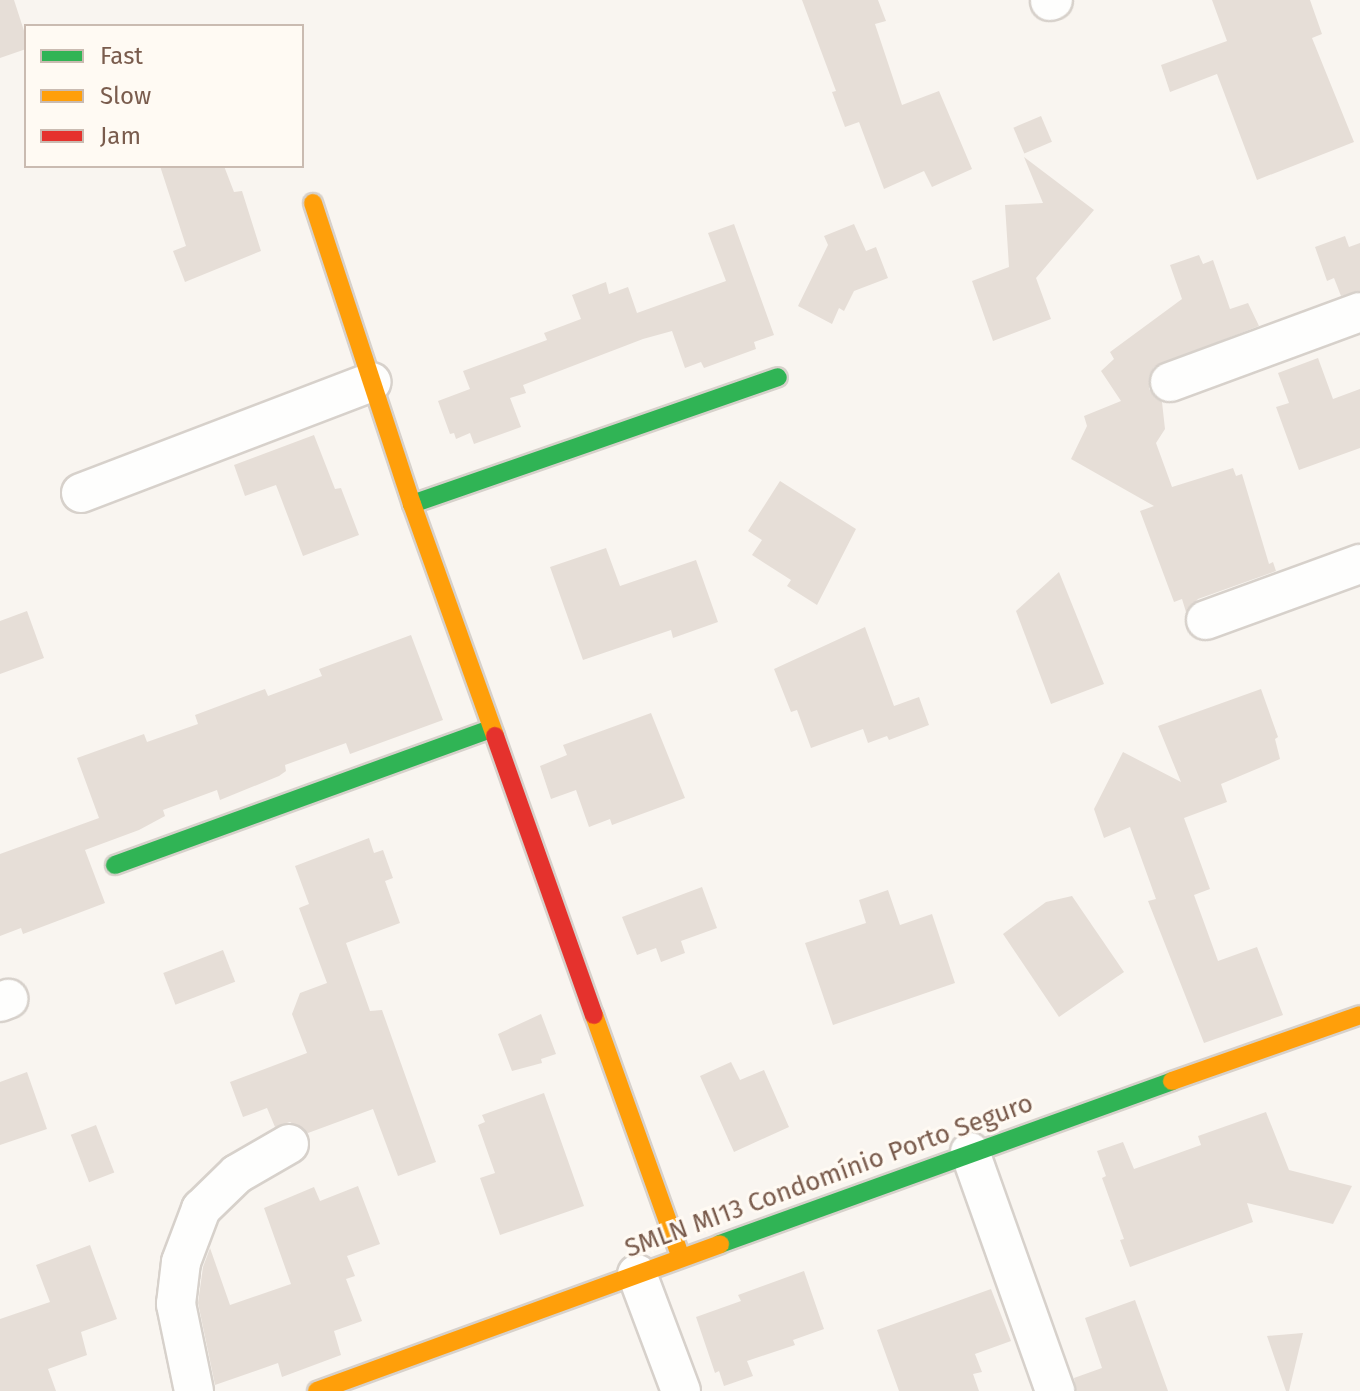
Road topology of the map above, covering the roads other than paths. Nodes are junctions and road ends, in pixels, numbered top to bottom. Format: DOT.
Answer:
graph roads {
  1 [pos="313,203"];
  2 [pos="1360,312"];
  3 [pos="778,377"];
  4 [pos="372,382"];
  5 [pos="1170,382"];
  6 [pos="81,493"];
  7 [pos="412,504"];
  8 [pos="1360,564"];
  9 [pos="1206,620"];
  10 [pos="491,729"];
  11 [pos="115,865"];
  12 [pos="1360,1015"];
  13 [pos="289,1144"];
  14 [pos="970,1152"];
  15 [pos="681,1258"];
  16 [pos="637,1274"];
  17 [pos="194,1391"];
  18 [pos="317,1391"];
  19 [pos="681,1391"];
  20 [pos="1055,1391"];
  1 -- 4 [label="street"];
  2 -- 5 [label="street"];
  3 -- 7 [label="street"];
  4 -- 6 [label="street"];
  4 -- 7 [label="street"];
  7 -- 10 [label="street"];
  8 -- 9 [label="street"];
  10 -- 11 [label="street"];
  10 -- 15 [label="street"];
  12 -- 14 [label="street, SMLN MI13 Condomínio Porto Seguro"];
  13 -- 17 [label="street"];
  14 -- 15 [label="street, SMLN MI13 Condomínio Porto Seguro"];
  14 -- 20 [label="street"];
  15 -- 16 [label="street, SMLN MI13 Condomínio Porto Seguro"];
  16 -- 18 [label="street, SMLN MI13 Condomínio Porto Seguro"];
  16 -- 19 [label="street"];
}
